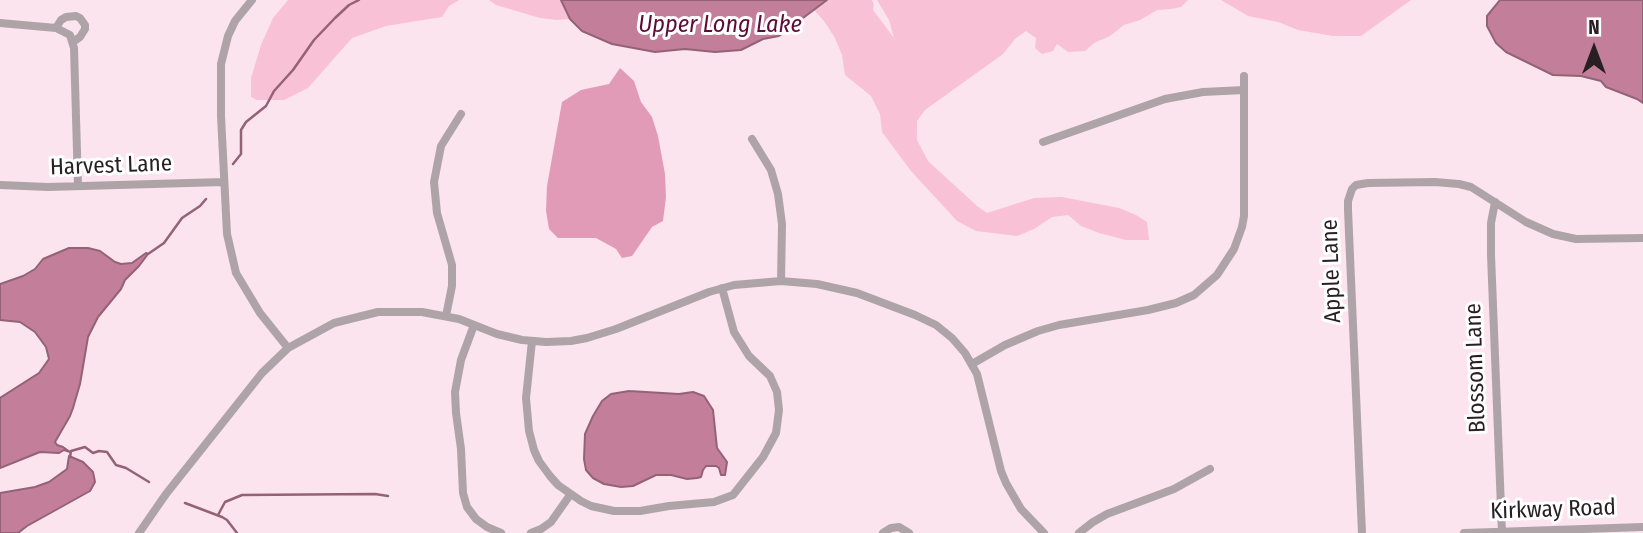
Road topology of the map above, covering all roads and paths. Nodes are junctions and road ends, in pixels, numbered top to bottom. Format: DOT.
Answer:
graph roads {
  1 [pos="252,0"];
  2 [pos="0,23"];
  3 [pos="56,28"];
  4 [pos="74,42"];
  5 [pos="1244,76"];
  6 [pos="1244,90"];
  7 [pos="461,114"];
  8 [pos="752,139"];
  9 [pos="1043,142"];
  10 [pos="224,182"];
  11 [pos="0,185"];
  12 [pos="78,186"];
  13 [pos="1494,202"];
  14 [pos="1643,238"];
  15 [pos="781,281"];
  16 [pos="722,288"];
  17 [pos="446,316"];
  18 [pos="474,325"];
  19 [pos="532,341"];
  20 [pos="288,348"];
  21 [pos="972,364"];
  22 [pos="1210,469"];
  23 [pos="570,495"];
  24 [pos="1643,527"];
  25 [pos="1502,532"];
  26 [pos="139,533"];
  27 [pos="501,533"];
  28 [pos="531,533"];
  29 [pos="883,533"];
  30 [pos="909,533"];
  31 [pos="1044,533"];
  32 [pos="1079,533"];
  33 [pos="1362,533"];
  34 [pos="1464,533"];
  1 -- 10 [label="street"];
  2 -- 3 [label="street"];
  3 -- 4 [label="street"];
  3 -- 4 [label="street"];
  4 -- 12 [label="street"];
  5 -- 6 [label="street"];
  6 -- 9 [label="street"];
  6 -- 21 [label="street"];
  7 -- 17 [label="street"];
  8 -- 15 [label="street"];
  10 -- 12 [label="street, Harvest Lane"];
  10 -- 20 [label="street"];
  11 -- 12 [label="street, Harvest Lane"];
  13 -- 14 [label="street, Apple Lane"];
  13 -- 25 [label="street, Blossom Lane"];
  13 -- 33 [label="street, Apple Lane"];
  15 -- 16 [label="street"];
  15 -- 21 [label="street"];
  16 -- 19 [label="street"];
  16 -- 23 [label="street"];
  17 -- 18 [label="street"];
  17 -- 20 [label="street"];
  18 -- 19 [label="street"];
  18 -- 27 [label="street"];
  19 -- 23 [label="street"];
  20 -- 26 [label="street"];
  21 -- 31 [label="street"];
  22 -- 32 [label="street"];
  23 -- 28 [label="street"];
  24 -- 25 [label="street, Kirkway Road"];
  25 -- 34 [label="street, Kirkway Road"];
  29 -- 30 [label="street"];
}
